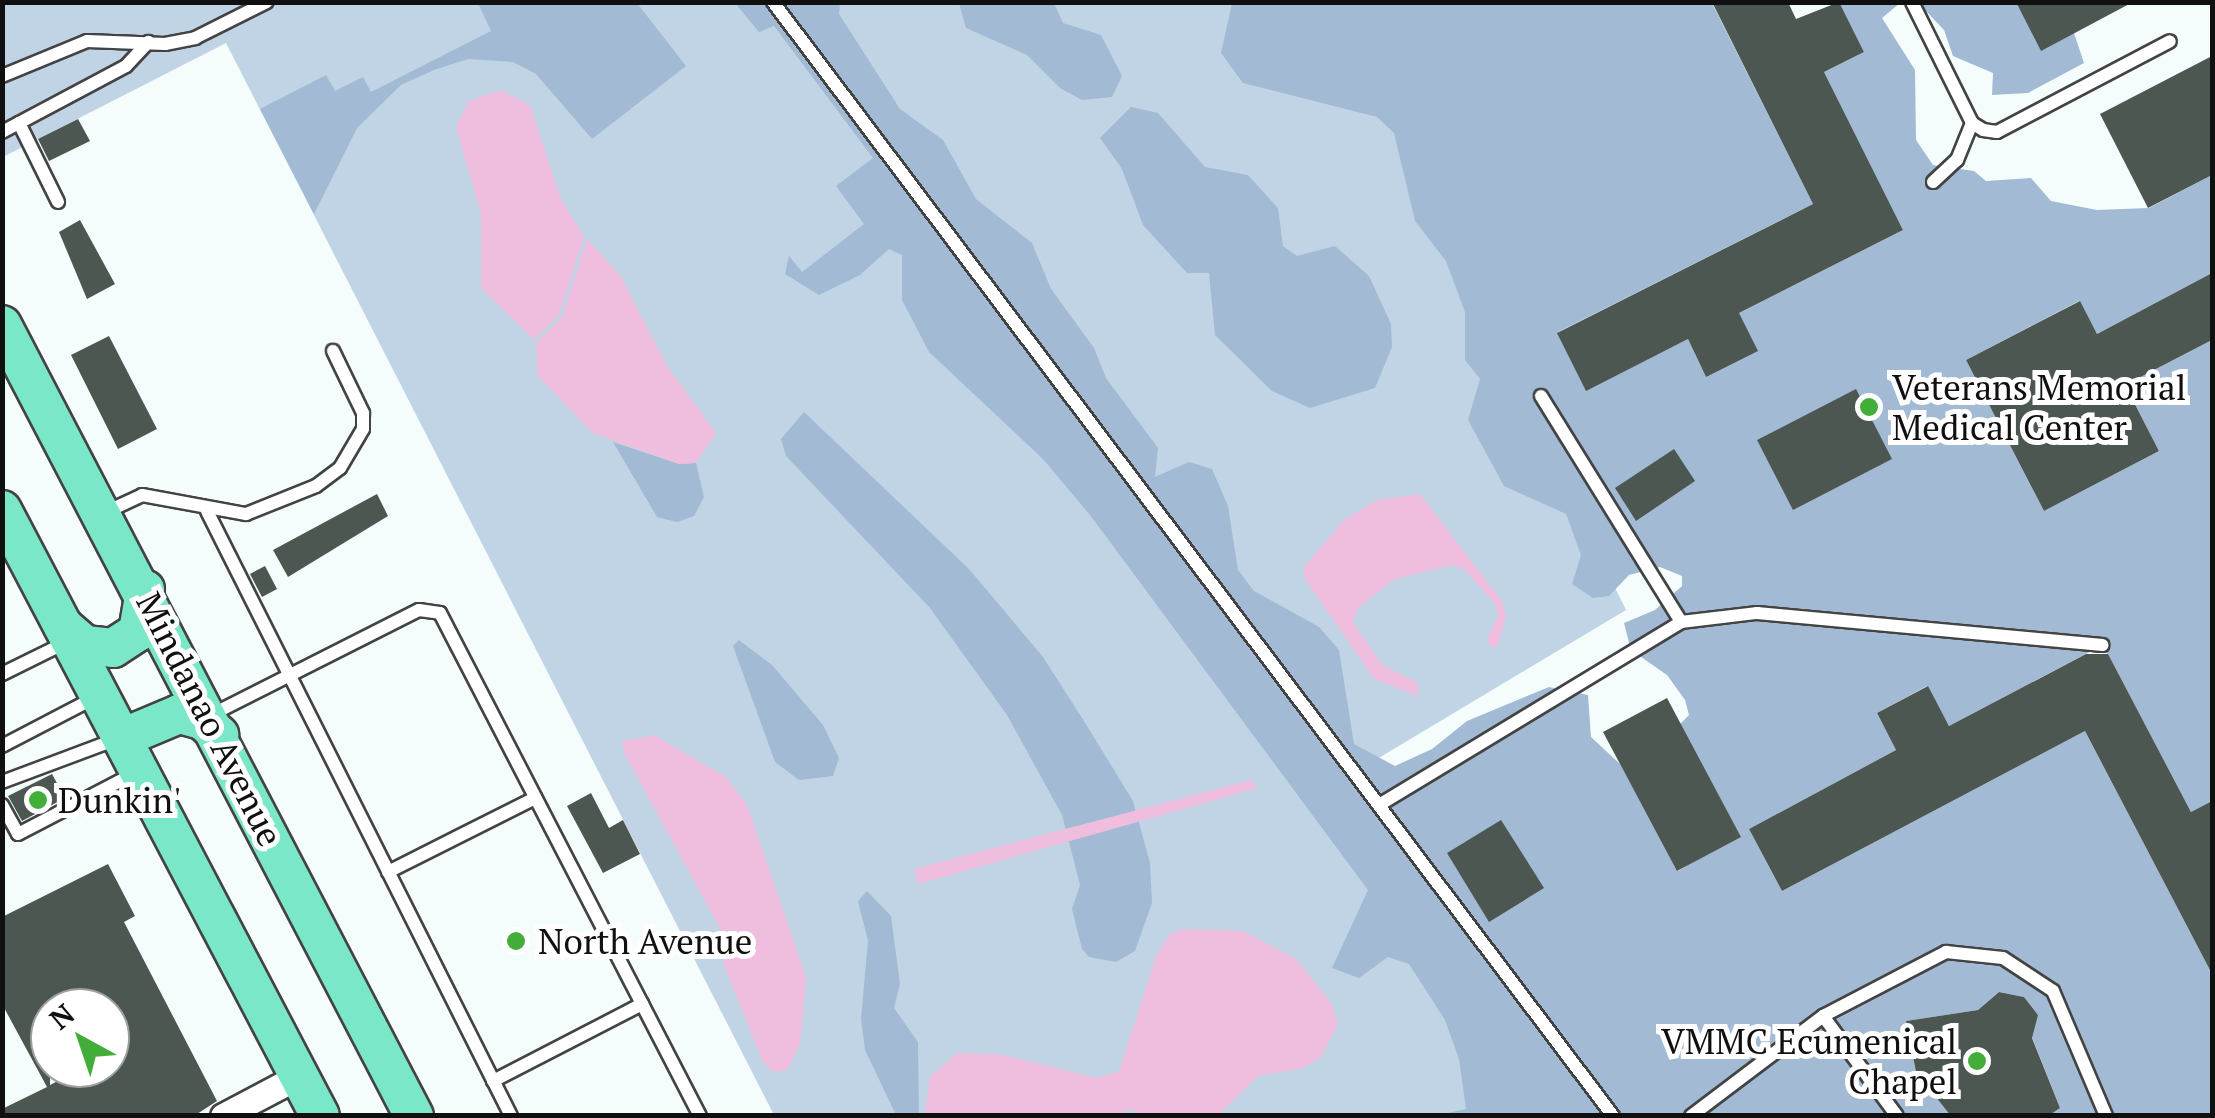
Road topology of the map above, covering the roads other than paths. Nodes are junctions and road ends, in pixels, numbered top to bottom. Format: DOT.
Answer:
graph roads {
  1 [pos="267,2"];
  2 [pos="772,2"];
  3 [pos="1912,2"];
  4 [pos="2170,40"];
  5 [pos="148,42"];
  6 [pos="2,76"];
  7 [pos="18,124"];
  8 [pos="1972,124"];
  9 [pos="2,132"];
  10 [pos="1933,182"];
  11 [pos="58,202"];
  12 [pos="2,324"];
  13 [pos="333,351"];
  14 [pos="1541,396"];
  15 [pos="2,510"];
  16 [pos="207,511"];
  17 [pos="103,513"];
  18 [pos="144,590"];
  19 [pos="1681,622"];
  20 [pos="67,633"];
  21 [pos="2103,645"];
  22 [pos="2,674"];
  23 [pos="290,676"];
  24 [pos="99,695"];
  25 [pos="214,726"];
  26 [pos="2,746"];
  27 [pos="130,754"];
  28 [pos="2,782"];
  29 [pos="535,798"];
  30 [pos="2,805"];
  31 [pos="1379,805"];
  32 [pos="388,872"];
  33 [pos="642,1004"];
  34 [pos="1823,1016"];
  35 [pos="299,1076"];
  36 [pos="493,1081"];
  37 [pos="223,1116"];
  38 [pos="320,1116"];
  39 [pos="414,1116"];
  40 [pos="510,1116"];
  41 [pos="700,1116"];
  42 [pos="1613,1116"];
  43 [pos="1691,1116"];
  44 [pos="1898,1116"];
  45 [pos="2106,1116"];
  1 -- 5 [label="lane"];
  2 -- 31 [label="lane"];
  3 -- 8 [label="lane"];
  4 -- 8 [label="lane"];
  5 -- 6 [label="lane"];
  5 -- 7 [label="lane"];
  7 -- 9 [label="lane"];
  7 -- 11 [label="lane"];
  8 -- 10 [label="lane"];
  12 -- 17 [label="main road, Mindanao Avenue"];
  13 -- 16 [label="lane"];
  14 -- 19 [label="lane"];
  15 -- 20 [label="main road"];
  16 -- 17 [label="lane"];
  16 -- 23 [label="lane"];
  17 -- 18 [label="main road, Mindanao Avenue"];
  18 -- 20 [label="main road"];
  18 -- 25 [label="main road, Mindanao Avenue"];
  19 -- 21 [label="lane"];
  19 -- 31 [label="lane"];
  20 -- 22 [label="lane"];
  20 -- 24 [label="main road"];
  23 -- 25 [label="lane"];
  23 -- 29 [label="lane"];
  23 -- 32 [label="lane"];
  24 -- 26 [label="lane"];
  24 -- 27 [label="main road"];
  25 -- 27 [label="main road"];
  25 -- 39 [label="main road, Mindanao Avenue"];
  27 -- 28 [label="lane"];
  27 -- 30 [label="lane"];
  27 -- 35 [label="main road"];
  29 -- 32 [label="lane"];
  29 -- 33 [label="lane"];
  31 -- 42 [label="lane"];
  32 -- 36 [label="lane"];
  33 -- 36 [label="lane"];
  33 -- 41 [label="lane"];
  34 -- 43 [label="lane"];
  34 -- 44 [label="lane"];
  34 -- 45 [label="lane"];
  35 -- 37 [label="street"];
  35 -- 38 [label="main road"];
  36 -- 40 [label="lane"];
}
